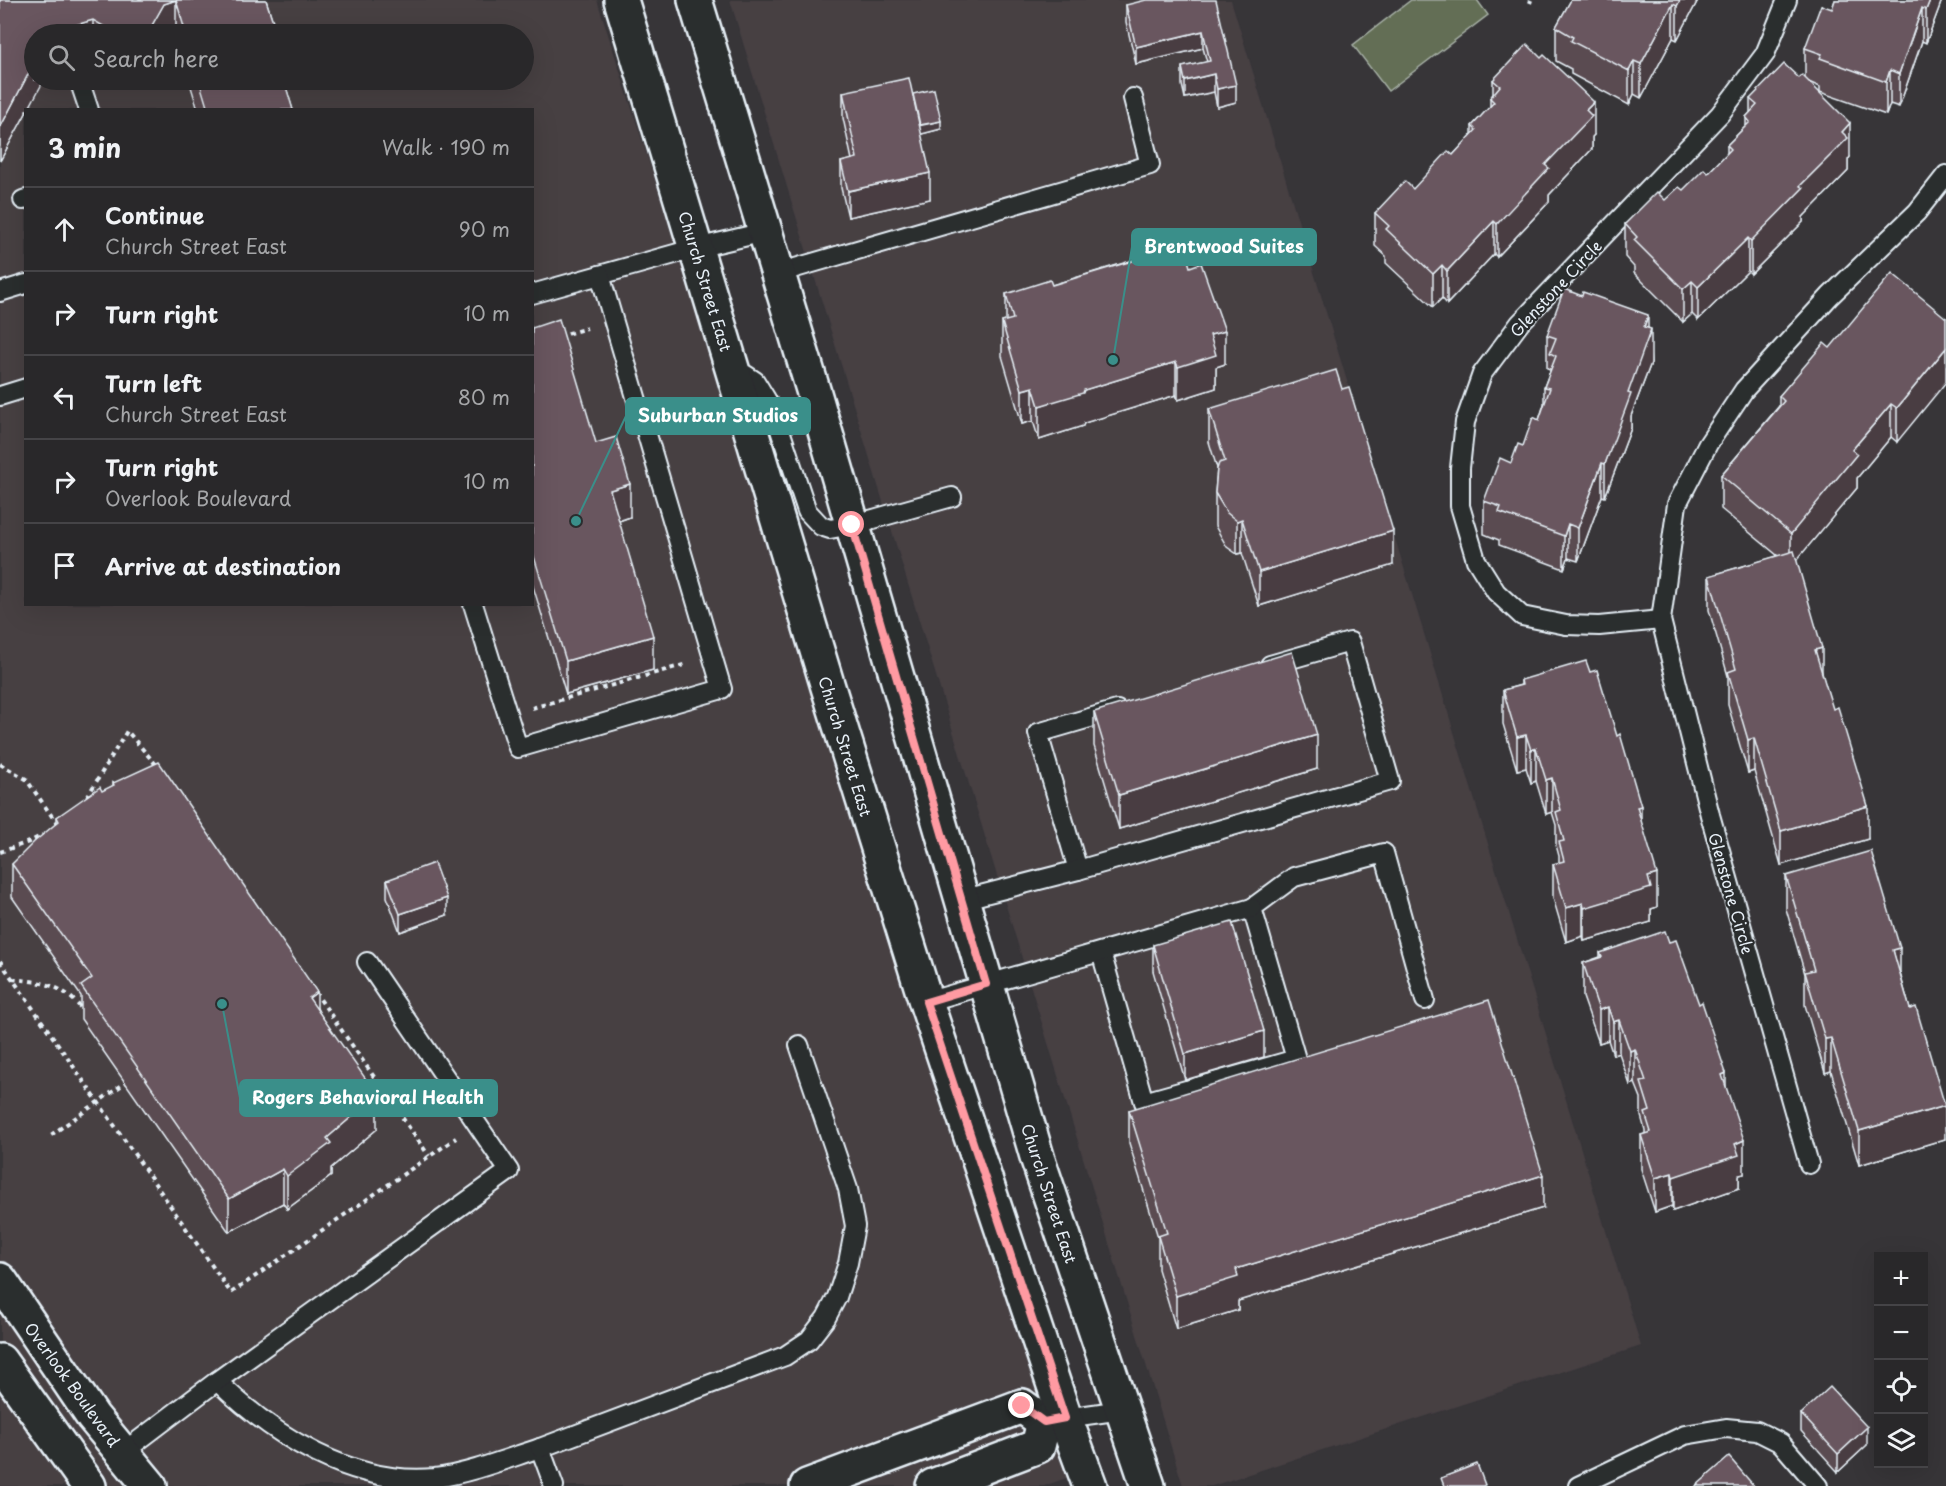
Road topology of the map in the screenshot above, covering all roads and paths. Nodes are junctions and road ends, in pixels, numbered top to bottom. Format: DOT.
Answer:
graph roads {
  1 [pos="621,0"];
  2 [pos="695,0"];
  3 [pos="1787,0"];
  4 [pos="82,90"];
  5 [pos="1133,98"];
  6 [pos="88,108"];
  7 [pos="1946,175"];
  8 [pos="765,232"];
  9 [pos="696,248"];
  10 [pos="778,273"];
  11 [pos="600,275"];
  12 [pos="24,285"];
  13 [pos="0,292"];
  14 [pos="534,293"];
  15 [pos="618,334"];
  16 [pos="554,337"];
  17 [pos="732,369"];
  18 [pos="24,389"];
  19 [pos="0,396"];
  20 [pos="952,497"];
  21 [pos="852,525"];
  22 [pos="474,606"];
  23 [pos="1661,620"];
  24 [pos="713,657"];
  25 [pos="1250,671"];
  26 [pos="1138,704"];
  27 [pos="508,715"];
  28 [pos="0,764"];
  29 [pos="162,772"];
  30 [pos="81,804"];
  31 [pos="66,818"];
  32 [pos="58,825"];
  33 [pos="0,852"];
  34 [pos="1078,870"];
  35 [pos="961,900"];
  36 [pos="1252,908"];
  37 [pos="1101,952"];
  38 [pos="0,962"];
  39 [pos="367,962"];
  40 [pos="12,979"];
  41 [pos="986,984"];
  42 [pos="314,990"];
  43 [pos="1425,1000"];
  44 [pos="926,1002"];
  45 [pos="86,1015"];
  46 [pos="800,1045"];
  47 [pos="125,1083"];
  48 [pos="98,1102"];
  49 [pos="51,1135"];
  50 [pos="1809,1164"];
  51 [pos="0,1280"];
  52 [pos="0,1361"];
  53 [pos="217,1381"];
  54 [pos="1122,1410"];
  55 [pos="1055,1420"];
  56 [pos="540,1448"];
  57 [pos="123,1453"];
  58 [pos="80,1483"];
  59 [pos="150,1486"];
  60 [pos="554,1486"];
  61 [pos="807,1486"];
  62 [pos="933,1486"];
  63 [pos="1090,1486"];
  64 [pos="1148,1486"];
  65 [pos="1578,1486"];
  66 [pos="1818,1486"];
  1 -- 9 [label="main road, Church Street East"];
  2 -- 8 [label="main road, Church Street East"];
  3 -- 23 [label="lane, Glenstone Circle"];
  4 -- 6 [label="lane"];
  5 -- 10 [label="lane"];
  7 -- 23 [label="lane, Glenstone Circle"];
  8 -- 9 [label="lane"];
  8 -- 10 [label="main road, Church Street East"];
  9 -- 11 [label="lane"];
  9 -- 17 [label="main road, Church Street East"];
  10 -- 21 [label="main road, Church Street East"];
  11 -- 14 [label="lane"];
  11 -- 15 [label="lane"];
  12 -- 13 [label="lane"];
  15 -- 16 [label="path"];
  15 -- 24 [label="lane"];
  17 -- 21 [label="lane"];
  17 -- 44 [label="main road, Church Street East"];
  18 -- 19 [label="lane"];
  20 -- 21 [label="lane"];
  21 -- 35 [label="main road, Church Street East"];
  22 -- 27 [label="lane"];
  23 -- 50 [label="lane, Glenstone Circle"];
  24 -- 27 [label="path"];
  24 -- 27 [label="lane"];
  25 -- 34 [label="lane"];
  26 -- 34 [label="lane"];
  28 -- 32 [label="path"];
  29 -- 30 [label="path"];
  31 -- 32 [label="path"];
  32 -- 33 [label="path"];
  34 -- 35 [label="lane"];
  35 -- 41 [label="main road, Church Street East"];
  36 -- 37 [label="lane"];
  36 -- 37 [label="lane"];
  36 -- 43 [label="lane"];
  37 -- 41 [label="lane"];
  38 -- 40 [label="path"];
  39 -- 53 [label="lane"];
  40 -- 45 [label="path"];
  40 -- 48 [label="path"];
  41 -- 44 [label="lane"];
  41 -- 54 [label="main road, Church Street East"];
  42 -- 48 [label="path"];
  44 -- 55 [label="main road, Church Street East"];
  46 -- 56 [label="lane"];
  47 -- 48 [label="path"];
  48 -- 49 [label="path"];
  51 -- 57 [label="main road, Overlook Boulevard"];
  52 -- 58 [label="main road"];
  53 -- 56 [label="lane"];
  53 -- 57 [label="lane"];
  54 -- 55 [label="lane"];
  54 -- 64 [label="main road, Church Street East"];
  55 -- 61 [label="main road"];
  55 -- 62 [label="main road"];
  55 -- 63 [label="main road, Church Street East"];
  56 -- 60 [label="lane"];
  57 -- 58 [label="main road"];
  57 -- 59 [label="main road, Overlook Boulevard"];
  65 -- 66 [label="lane"];
}
